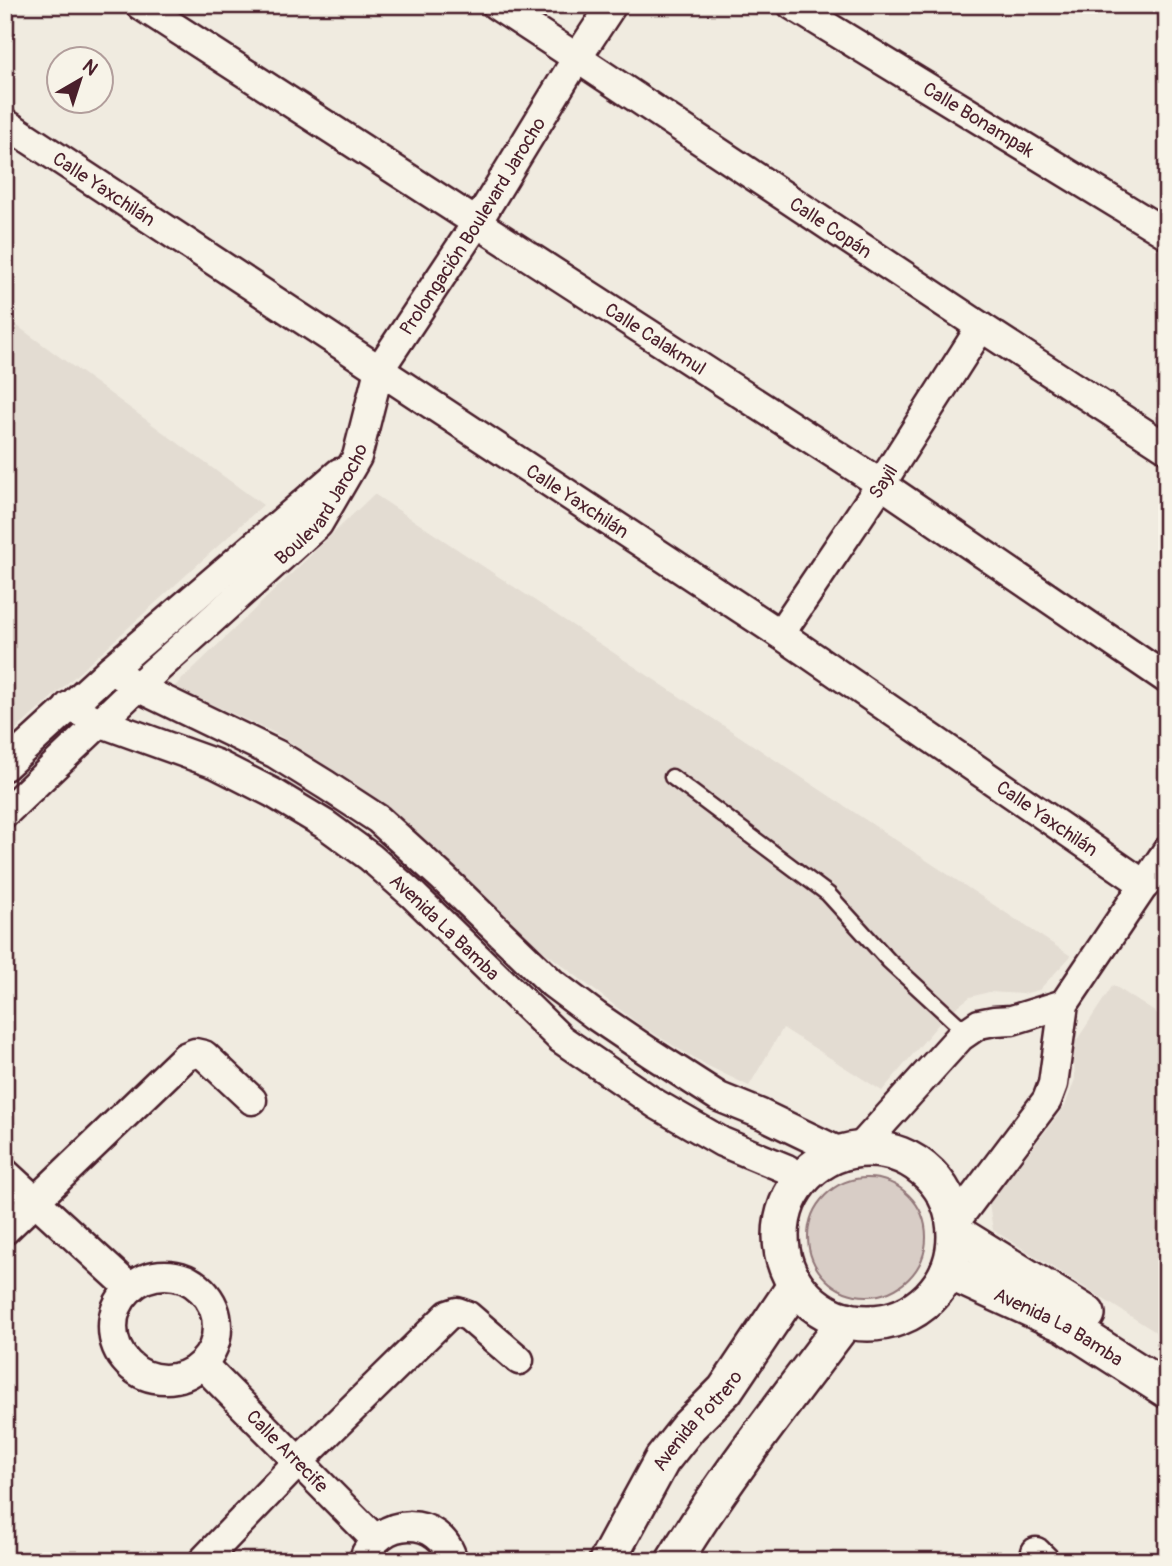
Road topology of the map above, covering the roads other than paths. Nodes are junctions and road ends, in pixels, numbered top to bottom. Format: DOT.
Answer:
graph roads {
  1 [pos="140,5"];
  2 [pos="496,5"];
  3 [pos="612,5"];
  4 [pos="792,5"];
  5 [pos="577,58"];
  6 [pos="5,123"];
  7 [pos="476,224"];
  8 [pos="1167,234"];
  9 [pos="981,327"];
  10 [pos="379,370"];
  11 [pos="1167,448"];
  12 [pos="357,457"];
  13 [pos="881,484"];
  14 [pos="780,634"];
  15 [pos="111,669"];
  16 [pos="1167,679"];
  17 [pos="137,687"];
  18 [pos="69,706"];
  19 [pos="99,722"];
  20 [pos="5,766"];
  21 [pos="672,777"];
  22 [pos="5,813"];
  23 [pos="1167,851"];
  24 [pos="1144,885"];
  25 [pos="1063,1004"];
  26 [pos="967,1033"];
  27 [pos="252,1100"];
  28 [pos="850,1150"];
  29 [pos="5,1173"];
  30 [pos="798,1183"];
  31 [pos="35,1201"];
  32 [pos="955,1228"];
  33 [pos="5,1230"];
  34 [pos="948,1271"];
  35 [pos="796,1286"];
  36 [pos="130,1288"];
  37 [pos="846,1320"];
  38 [pos="519,1360"];
  39 [pos="202,1364"];
  40 [pos="1167,1364"];
  41 [pos="1167,1390"];
  42 [pos="298,1462"];
  43 [pos="369,1550"];
  44 [pos="203,1561"];
  45 [pos="453,1561"];
  46 [pos="607,1561"];
  47 [pos="674,1561"];
  1 -- 7 [label="street, Calle Calakmul"];
  2 -- 5 [label="street, Calle Copán"];
  3 -- 5 [label="street, Prolongación Boulevard Jarocho"];
  4 -- 8 [label="street, Calle Bonampak"];
  5 -- 7 [label="street, Prolongación Boulevard Jarocho"];
  5 -- 9 [label="street, Calle Copán"];
  6 -- 10 [label="street, Calle Yaxchilán"];
  7 -- 10 [label="street, Prolongación Boulevard Jarocho"];
  7 -- 13 [label="street, Calle Calakmul"];
  9 -- 11 [label="street, Calle Copán"];
  9 -- 13 [label="street, Sayil"];
  10 -- 12 [label="street, Prolongación Boulevard Jarocho"];
  10 -- 14 [label="street, Calle Yaxchilán"];
  12 -- 15 [label="street, Boulevard Jarocho"];
  12 -- 17 [label="street, Boulevard Jarocho"];
  13 -- 14 [label="street, Sayil"];
  13 -- 16 [label="street, Calle Calakmul"];
  14 -- 24 [label="street, Calle Yaxchilán"];
  15 -- 17 [label="street, Avenida La Bamba"];
  15 -- 18 [label="street, Boulevard Jarocho"];
  17 -- 19 [label="street, Boulevard Jarocho"];
  17 -- 28 [label="street, Avenida La Bamba"];
  18 -- 19 [label="street, Avenida La Bamba"];
  18 -- 20 [label="street, Boulevard Jarocho"];
  19 -- 22 [label="street, Boulevard Jarocho"];
  19 -- 30 [label="street, Avenida La Bamba"];
  21 -- 26 [label="lane"];
  23 -- 24 [label="street"];
  24 -- 25 [label="street"];
  25 -- 26 [label="street"];
  25 -- 32 [label="street"];
  26 -- 28 [label="street"];
  27 -- 31 [label="street"];
  28 -- 30 [label="street"];
  28 -- 32 [label="street"];
  29 -- 31 [label="street"];
  30 -- 35 [label="street"];
  31 -- 33 [label="street"];
  31 -- 36 [label="street"];
  32 -- 34 [label="street"];
  32 -- 40 [label="street, Avenida La Bamba"];
  34 -- 37 [label="street"];
  34 -- 41 [label="street, Avenida La Bamba"];
  35 -- 37 [label="street"];
  35 -- 46 [label="street, Avenida Potrero"];
  36 -- 39 [label="street"];
  36 -- 39 [label="street"];
  37 -- 47 [label="street"];
  38 -- 42 [label="street"];
  39 -- 42 [label="street, Calle Arrecife"];
  42 -- 43 [label="street, Calle Arrecife"];
  42 -- 44 [label="street"];
  43 -- 45 [label="street"];
}
